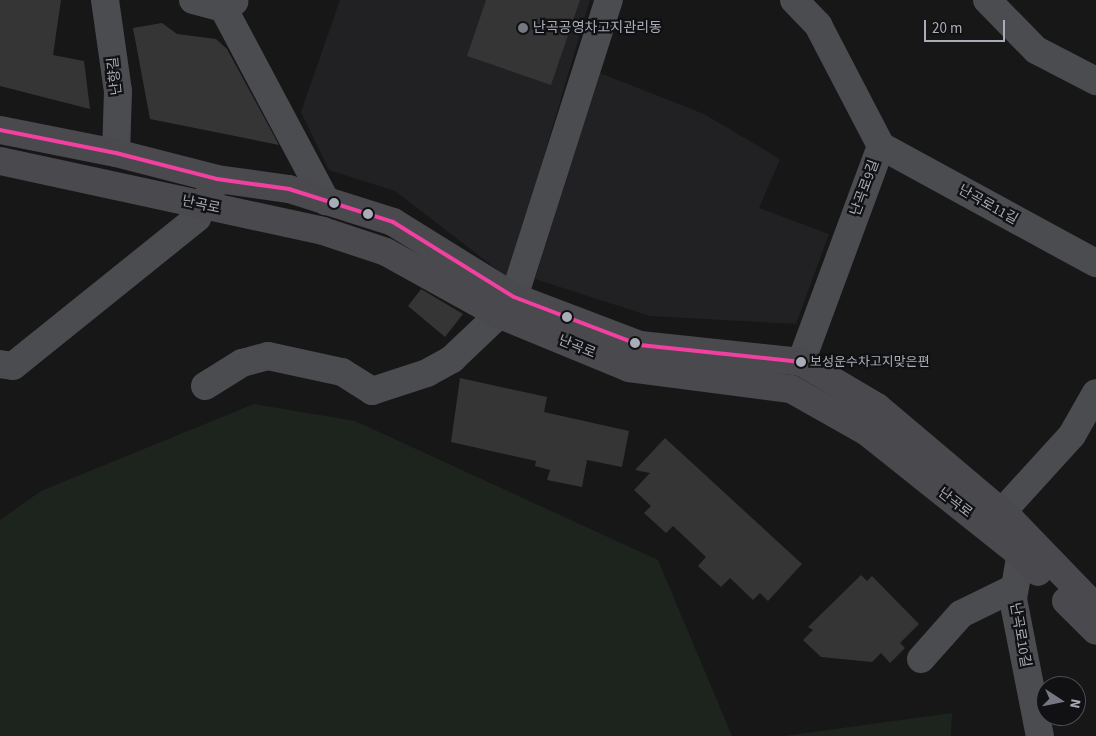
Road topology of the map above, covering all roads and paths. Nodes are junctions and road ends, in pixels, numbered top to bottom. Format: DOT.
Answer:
graph roads {
  1 [pos="105,0"];
  2 [pos="193,0"];
  3 [pos="609,0"];
  4 [pos="794,0"];
  5 [pos="987,0"];
  6 [pos="227,3"];
  7 [pos="1096,81"];
  8 [pos="0,130"];
  9 [pos="881,146"];
  10 [pos="116,153"];
  11 [pos="0,161"];
  12 [pos="217,179"];
  13 [pos="326,201"];
  14 [pos="203,206"];
  15 [pos="1096,263"];
  16 [pos="506,306"];
  17 [pos="801,362"];
  18 [pos="0,364"];
  19 [pos="205,386"];
  20 [pos="1096,393"];
  21 [pos="1002,512"];
  22 [pos="1023,544"];
  23 [pos="1014,588"];
  24 [pos="1096,608"];
  25 [pos="1096,631"];
  26 [pos="921,659"];
  27 [pos="1040,736"];
  1 -- 10 [label="street, 난향길"];
  2 -- 6 [label="street"];
  3 -- 16 [label="street"];
  4 -- 9 [label="street, 난곡로9길"];
  5 -- 7 [label="street"];
  6 -- 13 [label="street"];
  8 -- 10 [label="main road, 난곡로"];
  9 -- 15 [label="street, 난곡로11길"];
  9 -- 17 [label="street, 난곡로9길"];
  10 -- 12 [label="main road, 난곡로"];
  11 -- 14 [label="main road, 난곡로"];
  12 -- 13 [label="main road, 난곡로"];
  12 -- 14 [label="street"];
  13 -- 16 [label="main road, 난곡로"];
  14 -- 16 [label="main road, 난곡로"];
  14 -- 18 [label="street"];
  16 -- 17 [label="main road, 난곡로"];
  16 -- 19 [label="street"];
  16 -- 22 [label="main road, 난곡로"];
  17 -- 21 [label="main road, 난곡로"];
  20 -- 21 [label="street"];
  21 -- 22 [label="main road, 난곡로"];
  22 -- 23 [label="street, 난곡로10길"];
  22 -- 24 [label="main road, 난곡로"];
  22 -- 25 [label="main road, 난곡로"];
  23 -- 26 [label="street"];
  23 -- 27 [label="street, 난곡로10길"];
}
